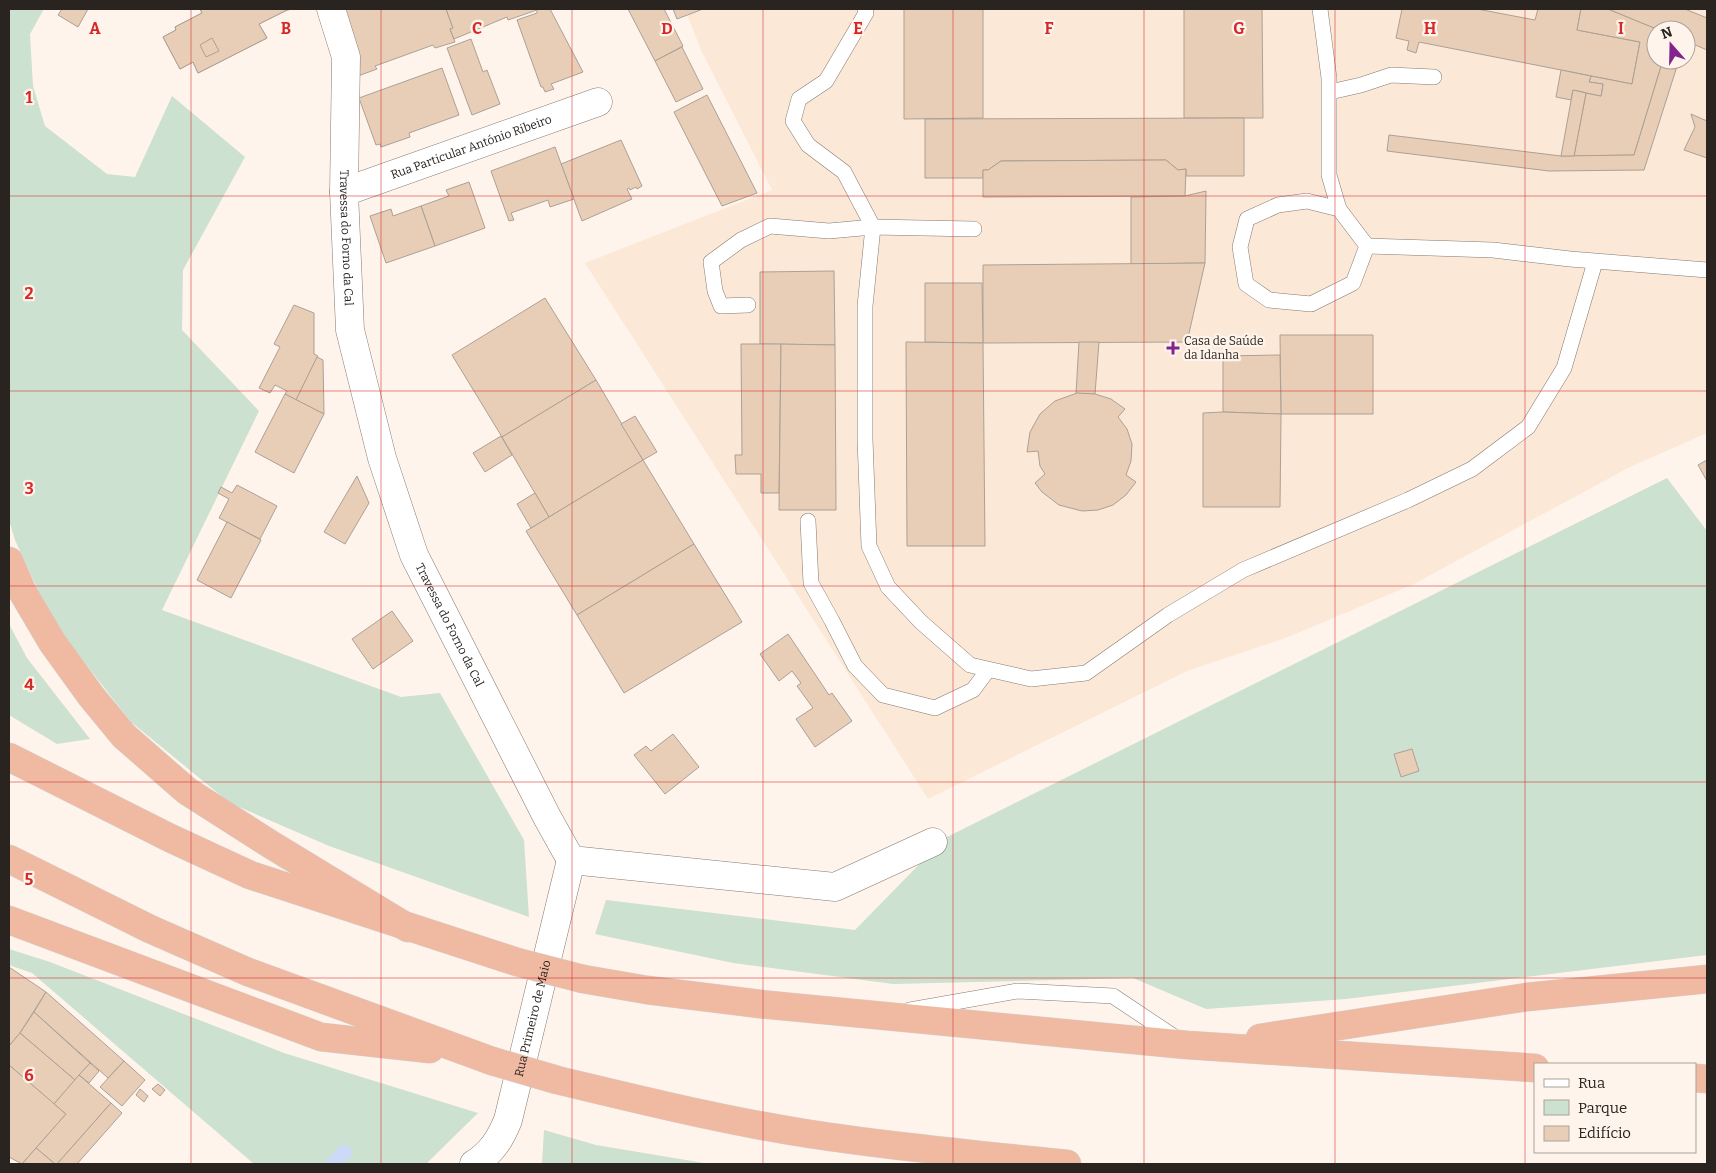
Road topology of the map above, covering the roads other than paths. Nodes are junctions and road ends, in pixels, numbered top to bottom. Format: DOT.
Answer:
graph roads {
  1 [pos="331,9"];
  2 [pos="865,9"];
  3 [pos="1320,9"];
  4 [pos="1434,77"];
  5 [pos="1330,92"];
  6 [pos="598,102"];
  7 [pos="344,192"];
  8 [pos="1339,209"];
  9 [pos="874,227"];
  10 [pos="974,228"];
  11 [pos="1367,246"];
  12 [pos="1595,262"];
  13 [pos="1707,270"];
  14 [pos="748,305"];
  15 [pos="808,521"];
  16 [pos="9,561"];
  17 [pos="988,670"];
  18 [pos="9,757"];
  19 [pos="933,842"];
  20 [pos="9,859"];
  21 [pos="571,860"];
  22 [pos="9,920"];
  23 [pos="408,928"];
  24 [pos="1707,980"];
  25 [pos="881,1015"];
  26 [pos="1199,1045"];
  27 [pos="483,1057"];
  28 [pos="1534,1068"];
  29 [pos="915,1148"];
  30 [pos="474,1164"];
  31 [pos="948,1164"];
  32 [pos="1067,1164"];
  1 -- 7 [label="street, Travessa do Forno da Cal"];
  2 -- 9 [label="lane"];
  3 -- 5 [label="lane"];
  4 -- 5 [label="lane"];
  5 -- 8 [label="lane"];
  6 -- 7 [label="street, Rua Particular António Ribeiro"];
  7 -- 21 [label="street, Travessa do Forno da Cal"];
  8 -- 11 [label="lane"];
  8 -- 11 [label="lane"];
  9 -- 10 [label="lane"];
  9 -- 14 [label="lane"];
  9 -- 17 [label="lane"];
  11 -- 12 [label="lane"];
  12 -- 13 [label="lane"];
  12 -- 17 [label="lane"];
  15 -- 17 [label="lane"];
  16 -- 23 [label="highway"];
  18 -- 23 [label="highway"];
  19 -- 21 [label="street"];
  20 -- 27 [label="highway"];
  21 -- 30 [label="street, Rua Primeiro de Maio"];
  22 -- 27 [label="highway"];
  23 -- 25 [label="highway, bridge"];
  24 -- 26 [label="highway"];
  25 -- 26 [label="highway"];
  25 -- 26 [label="lane"];
  26 -- 28 [label="highway"];
  27 -- 29 [label="highway, bridge"];
  29 -- 31 [label="lane"];
  29 -- 32 [label="highway"];
}
